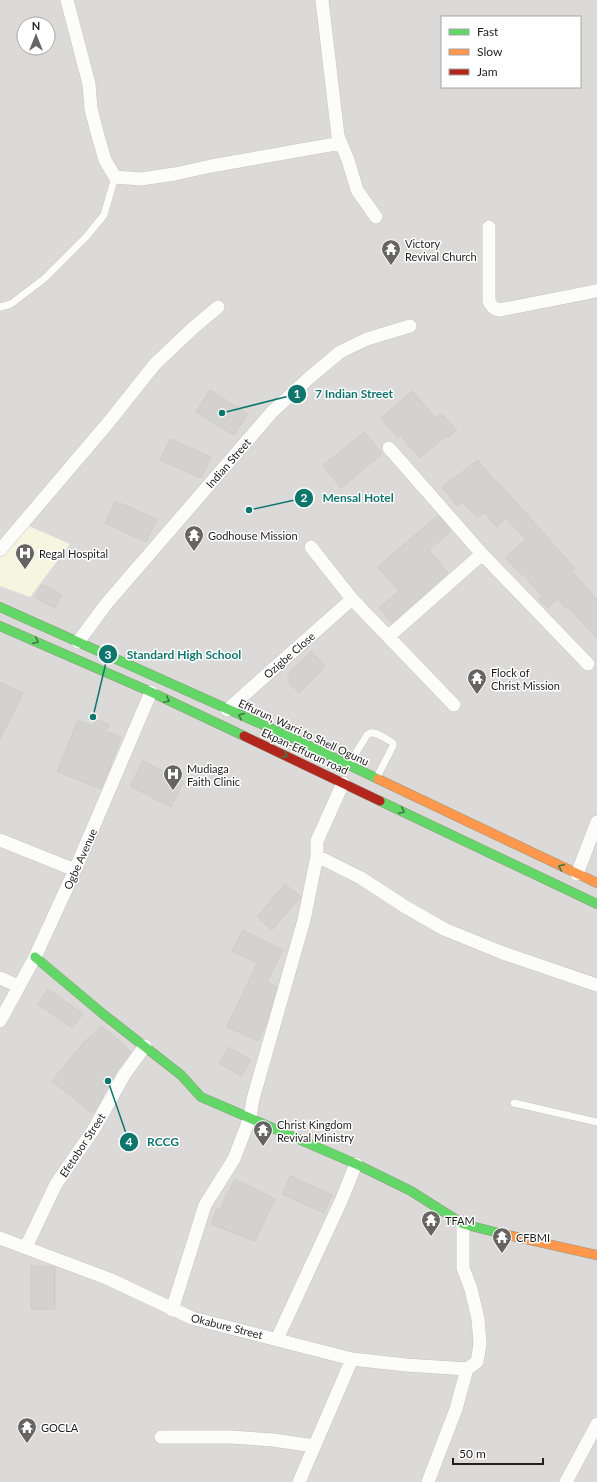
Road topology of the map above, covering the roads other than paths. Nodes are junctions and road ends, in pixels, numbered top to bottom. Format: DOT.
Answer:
graph roads {
  1 [pos="67,0"];
  2 [pos="322,0"];
  3 [pos="341,143"];
  4 [pos="115,177"];
  5 [pos="376,217"];
  6 [pos="489,227"];
  7 [pos="597,291"];
  8 [pos="0,307"];
  9 [pos="218,307"];
  10 [pos="410,326"];
  11 [pos="389,448"];
  12 [pos="310,547"];
  13 [pos="0,550"];
  14 [pos="482,554"];
  15 [pos="352,599"];
  16 [pos="0,607"];
  17 [pos="0,626"];
  18 [pos="388,636"];
  19 [pos="78,642"];
  20 [pos="588,664"];
  21 [pos="151,692"];
  22 [pos="454,705"];
  23 [pos="227,710"];
  24 [pos="348,766"];
  25 [pos="376,778"];
  26 [pos="343,783"];
  27 [pos="597,822"];
  28 [pos="0,840"];
  29 [pos="317,856"];
  30 [pos="75,870"];
  31 [pos="577,874"];
  32 [pos="597,883"];
  33 [pos="597,904"];
  34 [pos="35,957"];
  35 [pos="0,978"];
  36 [pos="597,985"];
  37 [pos="18,986"];
  38 [pos="0,1021"];
  39 [pos="145,1046"];
  40 [pos="514,1103"];
  41 [pos="250,1117"];
  42 [pos="597,1122"];
  43 [pos="356,1164"];
  44 [pos="463,1224"];
  45 [pos="0,1238"];
  46 [pos="26,1247"];
  47 [pos="597,1255"];
  48 [pos="172,1310"];
  49 [pos="277,1339"];
  50 [pos="352,1358"];
  51 [pos="467,1369"];
  52 [pos="597,1424"];
  53 [pos="161,1437"];
  54 [pos="314,1446"];
  55 [pos="299,1482"];
  56 [pos="428,1482"];
  57 [pos="566,1482"];
  1 -- 4 [label="street"];
  2 -- 3 [label="street"];
  3 -- 4 [label="street"];
  3 -- 5 [label="street"];
  4 -- 8 [label="lane"];
  6 -- 7 [label="street"];
  9 -- 13 [label="street"];
  10 -- 19 [label="street, Indian Street"];
  11 -- 14 [label="street"];
  12 -- 15 [label="street"];
  14 -- 18 [label="street"];
  14 -- 20 [label="street"];
  15 -- 18 [label="street"];
  15 -- 23 [label="street, Ozigbe Close"];
  16 -- 19 [label="main road, Effurun, Warri to Shell Ogunu"];
  17 -- 21 [label="main road, Ekpan-Effurun road, one-way"];
  18 -- 22 [label="street"];
  19 -- 23 [label="main road, Effurun, Warri to Shell Ogunu"];
  21 -- 26 [label="main road, Ekpan-Effurun road, one-way"];
  21 -- 30 [label="street, Ogbe Avenue"];
  24 -- 23 [label="main road, Effurun, Warri to Shell Ogunu, one-way"];
  24 -- 25 [label="main road, Effurun, Warri to Shell Ogunu"];
  24 -- 25 [label="lane"];
  31 -- 25 [label="main road, Effurun, Warri to Shell Ogunu, one-way"];
  26 -- 29 [label="street"];
  26 -- 33 [label="main road, Ekpan-Effurun road, one-way"];
  27 -- 31 [label="street"];
  28 -- 30 [label="street"];
  29 -- 36 [label="street"];
  29 -- 41 [label="street"];
  30 -- 34 [label="street, Ogbe Avenue"];
  31 -- 32 [label="main road, Effurun, Warri to Shell Ogunu"];
  34 -- 37 [label="street, Ogbe Avenue"];
  34 -- 39 [label="main road"];
  35 -- 37 [label="street"];
  37 -- 38 [label="street, Ogbe Avenue"];
  39 -- 41 [label="main road"];
  39 -- 46 [label="street, Efetobor Street"];
  40 -- 42 [label="lane"];
  41 -- 43 [label="main road"];
  41 -- 48 [label="street"];
  43 -- 44 [label="main road"];
  43 -- 49 [label="street"];
  44 -- 47 [label="main road"];
  44 -- 51 [label="street"];
  45 -- 46 [label="street, Okabure Street"];
  46 -- 48 [label="street, Okabure Street"];
  48 -- 49 [label="street, Okabure Street"];
  49 -- 50 [label="street, Okabure Street"];
  50 -- 51 [label="street, Okabure Street"];
  50 -- 54 [label="street"];
  51 -- 56 [label="street"];
  52 -- 57 [label="street"];
  53 -- 54 [label="street"];
  54 -- 55 [label="street"];
}
